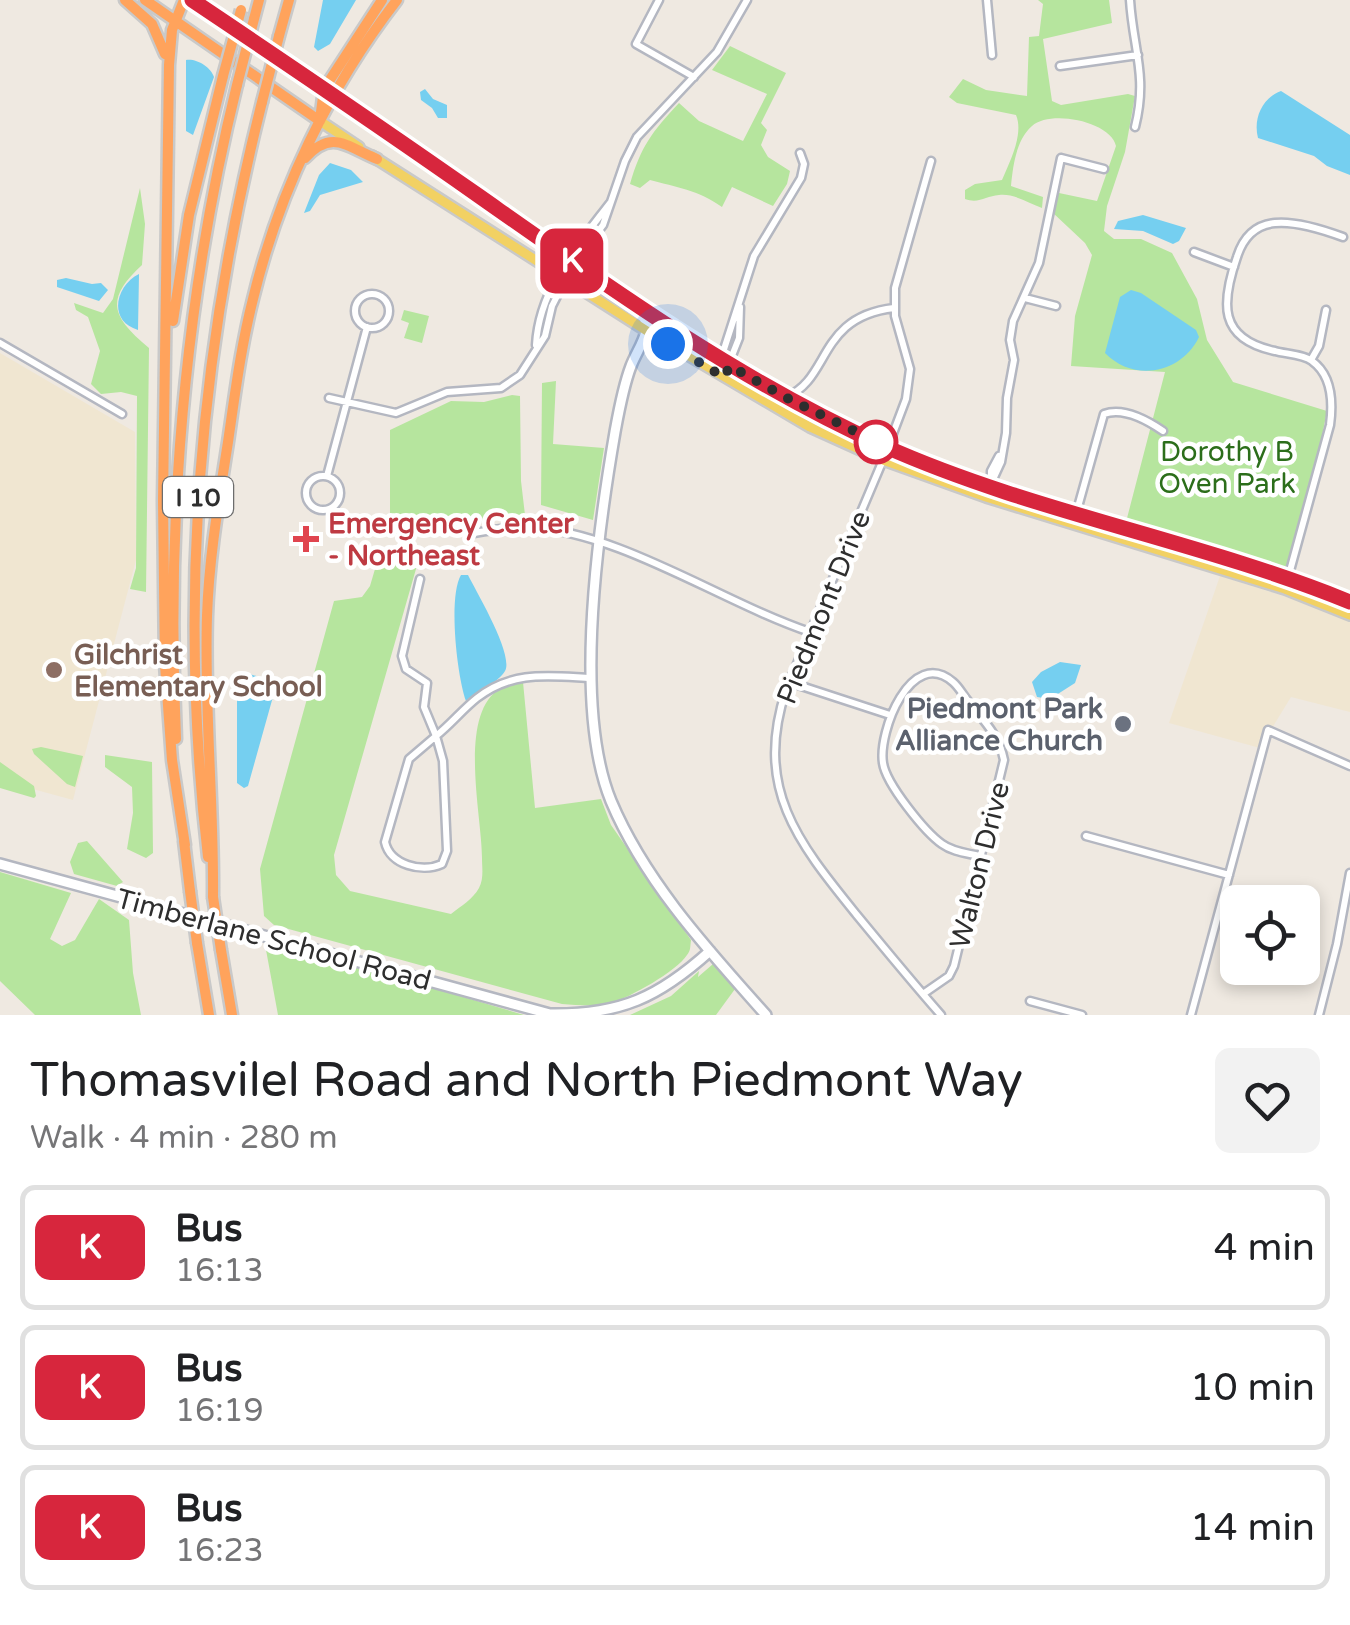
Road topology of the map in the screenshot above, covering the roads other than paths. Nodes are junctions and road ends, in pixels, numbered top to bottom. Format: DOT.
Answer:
graph roads {
  1 [pos="125,0"];
  2 [pos="144,0"];
  3 [pos="184,0"];
  4 [pos="192,0"];
  5 [pos="259,0"];
  6 [pos="288,0"];
  7 [pos="382,0"];
  8 [pos="397,0"];
  9 [pos="659,0"];
  10 [pos="747,0"];
  11 [pos="987,0"];
  12 [pos="1130,0"];
  13 [pos="242,5"];
  14 [pos="174,22"];
  15 [pos="992,54"];
  16 [pos="1138,54"];
  17 [pos="1060,66"];
  18 [pos="694,77"];
  19 [pos="324,89"];
  20 [pos="168,93"];
  21 [pos="334,96"];
  22 [pos="320,121"];
  23 [pos="1136,127"];
  24 [pos="800,153"];
  25 [pos="377,159"];
  26 [pos="931,161"];
  27 [pos="298,166"];
  28 [pos="1104,169"];
  29 [pos="1343,237"];
  30 [pos="1194,252"];
  31 [pos="571,261"];
  32 [pos="1234,267"];
  33 [pos="562,278"];
  34 [pos="1025,298"];
  35 [pos="1056,306"];
  36 [pos="894,308"];
  37 [pos="641,309"];
  38 [pos="1326,310"];
  39 [pos="367,327"];
  40 [pos="671,329"];
  41 [pos="646,331"];
  42 [pos="0,343"];
  43 [pos="1311,360"];
  44 [pos="726,363"];
  45 [pos="720,375"];
  46 [pos="805,386"];
  47 [pos="166,396"];
  48 [pos="785,397"];
  49 [pos="328,398"];
  50 [pos="346,402"];
  51 [pos="805,407"];
  52 [pos="122,414"];
  53 [pos="799,421"];
  54 [pos="1164,431"];
  55 [pos="887,447"];
  56 [pos="884,460"];
  57 [pos="326,476"];
  58 [pos="990,483"];
  59 [pos="986,497"];
  60 [pos="1077,513"];
  61 [pos="1073,525"];
  62 [pos="1134,530"];
  63 [pos="474,533"];
  64 [pos="1131,542"];
  65 [pos="600,543"];
  66 [pos="1205,552"];
  67 [pos="1202,563"];
  68 [pos="1288,578"];
  69 [pos="420,579"];
  70 [pos="1285,589"];
  71 [pos="1350,602"];
  72 [pos="1350,615"];
  73 [pos="810,632"];
  74 [pos="593,678"];
  75 [pos="790,682"];
  76 [pos="890,714"];
  77 [pos="436,736"];
  78 [pos="1350,766"];
  79 [pos="1086,836"];
  80 [pos="185,844"];
  81 [pos="979,856"];
  82 [pos="0,864"];
  83 [pos="1350,873"];
  84 [pos="1229,875"];
  85 [pos="214,898"];
  86 [pos="710,951"];
  87 [pos="923,994"];
  88 [pos="1030,1001"];
  89 [pos="209,1015"];
  90 [pos="232,1015"];
  91 [pos="766,1015"];
  92 [pos="942,1015"];
  93 [pos="1082,1015"];
  94 [pos="1191,1015"];
  95 [pos="1319,1015"];
  1 -- 20 [label="highway"];
  2 -- 14 [label="highway"];
  3 -- 14 [label="highway"];
  4 -- 19 [label="highway"];
  5 -- 80 [label="highway, I 10, bridge"];
  6 -- 85 [label="highway, I 10, bridge"];
  7 -- 19 [label="highway"];
  8 -- 21 [label="highway"];
  9 -- 18 [label="street"];
  10 -- 18 [label="street"];
  11 -- 15 [label="street"];
  12 -- 16 [label="street"];
  13 -- 47 [label="highway, bridge"];
  14 -- 20 [label="highway"];
  14 -- 22 [label="highway"];
  16 -- 17 [label="street"];
  16 -- 23 [label="street"];
  18 -- 31 [label="street"];
  19 -- 21 [label="highway"];
  19 -- 22 [label="highway"];
  20 -- 47 [label="highway"];
  21 -- 22 [label="highway"];
  21 -- 31 [label="main road"];
  22 -- 25 [label="main road"];
  22 -- 27 [label="highway"];
  24 -- 44 [label="street"];
  25 -- 27 [label="highway"];
  25 -- 33 [label="main road"];
  26 -- 36 [label="street"];
  27 -- 85 [label="highway"];
  28 -- 34 [label="street"];
  29 -- 32 [label="street"];
  30 -- 32 [label="street"];
  31 -- 33 [label="street"];
  31 -- 37 [label="main road"];
  32 -- 43 [label="street"];
  33 -- 41 [label="main road"];
  33 -- 50 [label="street"];
  34 -- 35 [label="street"];
  34 -- 58 [label="street"];
  36 -- 46 [label="street"];
  36 -- 55 [label="street, Piedmont Drive"];
  37 -- 40 [label="main road"];
  37 -- 41 [label="street"];
  38 -- 43 [label="street"];
  39 -- 39 [label="street"];
  39 -- 50 [label="street"];
  40 -- 41 [label="street"];
  40 -- 44 [label="main road"];
  41 -- 45 [label="main road"];
  41 -- 65 [label="street"];
  42 -- 52 [label="street"];
  43 -- 68 [label="street"];
  44 -- 45 [label="street"];
  44 -- 48 [label="main road"];
  45 -- 53 [label="main road"];
  46 -- 48 [label="street"];
  46 -- 51 [label="street"];
  47 -- 80 [label="highway"];
  48 -- 51 [label="main road"];
  49 -- 50 [label="street"];
  50 -- 57 [label="street"];
  51 -- 53 [label="main road"];
  51 -- 55 [label="main road"];
  53 -- 56 [label="main road"];
  54 -- 60 [label="street"];
  55 -- 56 [label="street, Piedmont Drive"];
  55 -- 58 [label="main road"];
  56 -- 59 [label="main road"];
  56 -- 73 [label="street, Piedmont Drive"];
  57 -- 57 [label="street"];
  58 -- 59 [label="street"];
  58 -- 60 [label="main road"];
  59 -- 61 [label="main road"];
  60 -- 61 [label="street"];
  60 -- 62 [label="main road"];
  61 -- 64 [label="main road"];
  62 -- 64 [label="main road"];
  62 -- 66 [label="main road"];
  63 -- 65 [label="street"];
  64 -- 67 [label="main road"];
  65 -- 73 [label="street"];
  65 -- 74 [label="street"];
  66 -- 67 [label="main road"];
  66 -- 68 [label="main road"];
  67 -- 70 [label="main road"];
  68 -- 70 [label="street"];
  68 -- 71 [label="main road"];
  69 -- 77 [label="street"];
  70 -- 72 [label="main road"];
  73 -- 75 [label="street, Piedmont Drive"];
  74 -- 77 [label="street"];
  74 -- 86 [label="street"];
  75 -- 76 [label="street"];
  75 -- 87 [label="street, Piedmont Drive"];
  76 -- 81 [label="street"];
  76 -- 81 [label="street, Walton Drive"];
  77 -- 77 [label="street"];
  78 -- 84 [label="street"];
  79 -- 84 [label="street"];
  80 -- 89 [label="highway, I 10, bridge"];
  81 -- 87 [label="street, Walton Drive"];
  82 -- 86 [label="street, Timberlane School Road"];
  83 -- 95 [label="street"];
  84 -- 94 [label="street"];
  85 -- 90 [label="highway, I 10, bridge"];
  86 -- 91 [label="street"];
  87 -- 92 [label="street, Piedmont Drive"];
  88 -- 93 [label="street"];
}
